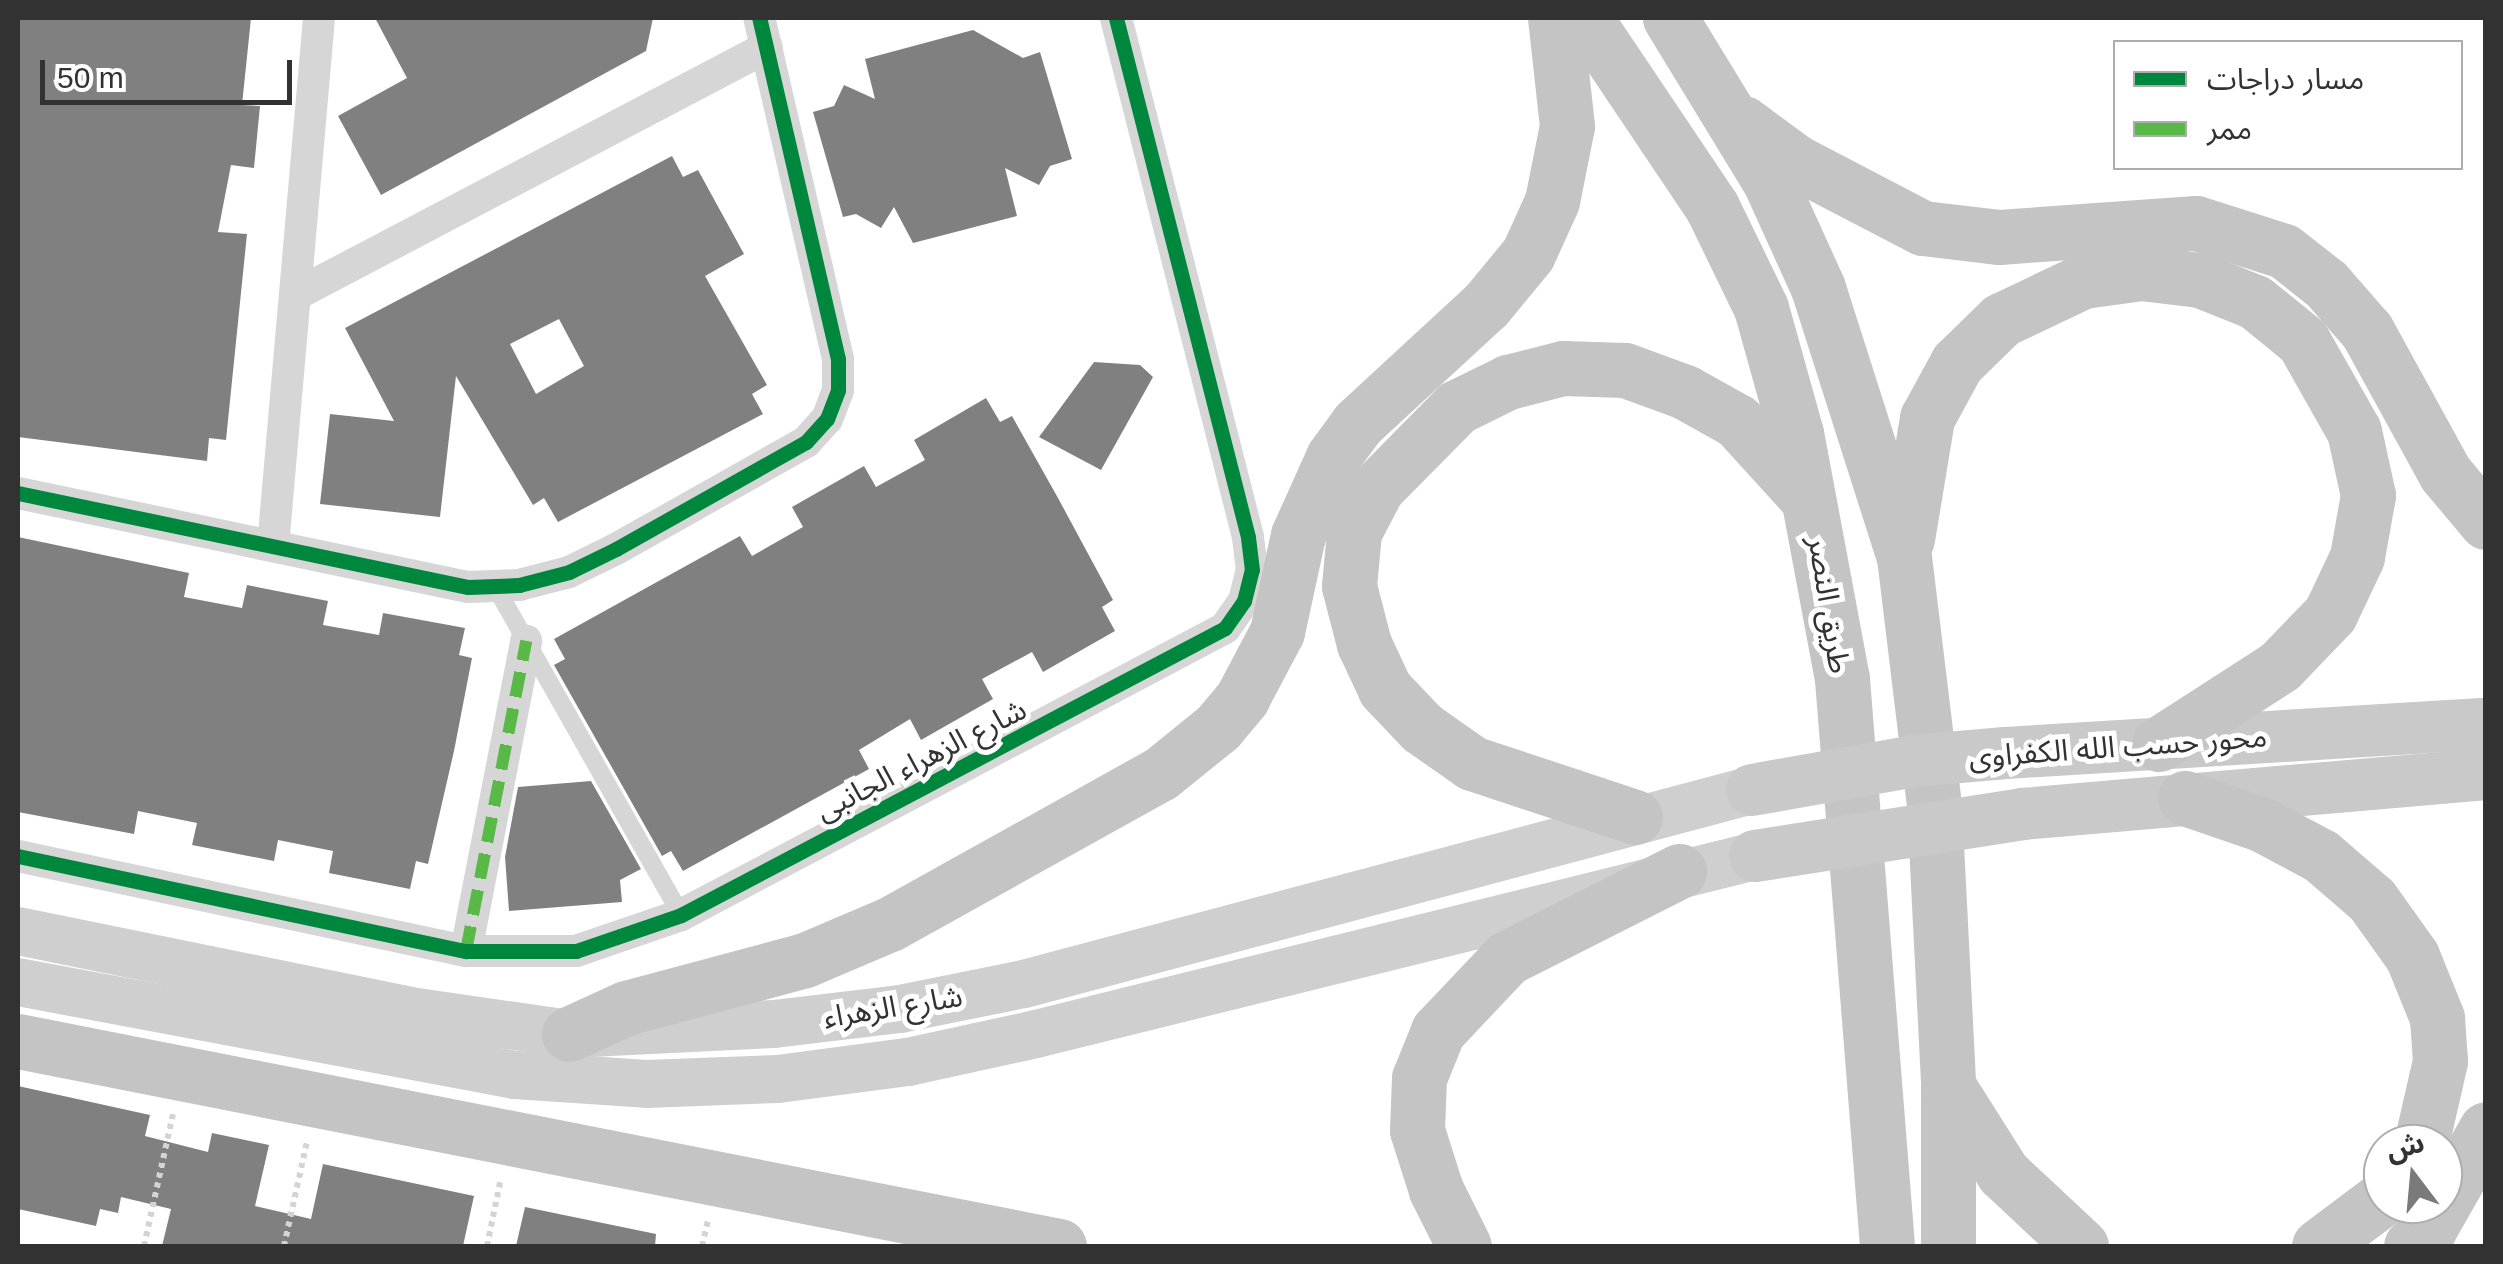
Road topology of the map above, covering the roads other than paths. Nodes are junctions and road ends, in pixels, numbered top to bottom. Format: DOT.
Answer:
graph roads {
  1 [pos="319,18"];
  2 [pos="1116,18"];
  3 [pos="1555,18"];
  4 [pos="1585,18"];
  5 [pos="1670,18"];
  6 [pos="764,32"];
  7 [pos="1732,116"];
  8 [pos="295,295"];
  9 [pos="18,493"];
  10 [pos="1812,504"];
  11 [pos="2486,522"];
  12 [pos="273,546"];
  13 [pos="1904,557"];
  14 [pos="496,586"];
  15 [pos="526,641"];
  16 [pos="2486,724"];
  17 [pos="2159,744"];
  18 [pos="2486,774"];
  19 [pos="1752,790"];
  20 [pos="2185,798"];
  21 [pos="1635,818"];
  22 [pos="18,856"];
  23 [pos="1756,856"];
  24 [pos="1679,871"];
  25 [pos="681,915"];
  26 [pos="18,931"];
  27 [pos="466,951"];
  28 [pos="18,982"];
  29 [pos="569,1034"];
  30 [pos="18,1040"];
  31 [pos="1948,1086"];
  32 [pos="2426,1124"];
  33 [pos="2486,1130"];
  34 [pos="2363,1213"];
  35 [pos="1887,1222"];
  36 [pos="1055,1246"];
  37 [pos="1464,1246"];
  38 [pos="1848,1246"];
  39 [pos="1948,1246"];
  40 [pos="2081,1246"];
  41 [pos="2319,1246"];
  42 [pos="2411,1246"];
  1 -- 8 [label="street"];
  2 -- 25 [label="street, شارع الزهراء الجانبى"];
  3 -- 29 [label="highway"];
  4 -- 10 [label="highway, طريق النصر"];
  5 -- 7 [label="highway"];
  6 -- 8 [label="street"];
  6 -- 14 [label="street"];
  7 -- 11 [label="highway"];
  7 -- 13 [label="highway"];
  8 -- 12 [label="street"];
  9 -- 12 [label="street"];
  10 -- 21 [label="highway"];
  10 -- 35 [label="highway, طريق النصر"];
  12 -- 14 [label="street"];
  13 -- 17 [label="highway"];
  13 -- 31 [label="highway"];
  14 -- 15 [label="lane"];
  15 -- 25 [label="lane"];
  15 -- 27 [label="street"];
  16 -- 17 [label="main road, محور حسب الله الكفراوى"];
  17 -- 19 [label="main road, محور حسب الله الكفراوى, bridge"];
  18 -- 20 [label="main road, محور حسب الله الكفراوى"];
  19 -- 21 [label="main road, شارع الزهراء"];
  20 -- 23 [label="main road, محور حسب الله الكفراوى, bridge"];
  20 -- 32 [label="highway"];
  21 -- 29 [label="main road, شارع الزهراء"];
  22 -- 27 [label="street, شارع الزهراء الجانبى"];
  23 -- 24 [label="main road, شارع الزهراء"];
  24 -- 28 [label="main road, شارع الزهراء"];
  24 -- 37 [label="highway"];
  25 -- 27 [label="street, شارع الزهراء الجانبى"];
  26 -- 29 [label="main road, شارع الزهراء"];
  30 -- 36 [label="highway"];
  31 -- 39 [label="highway"];
  31 -- 40 [label="highway"];
  33 -- 42 [label="highway"];
  34 -- 41 [label="highway"];
  35 -- 38 [label="highway"];
}
